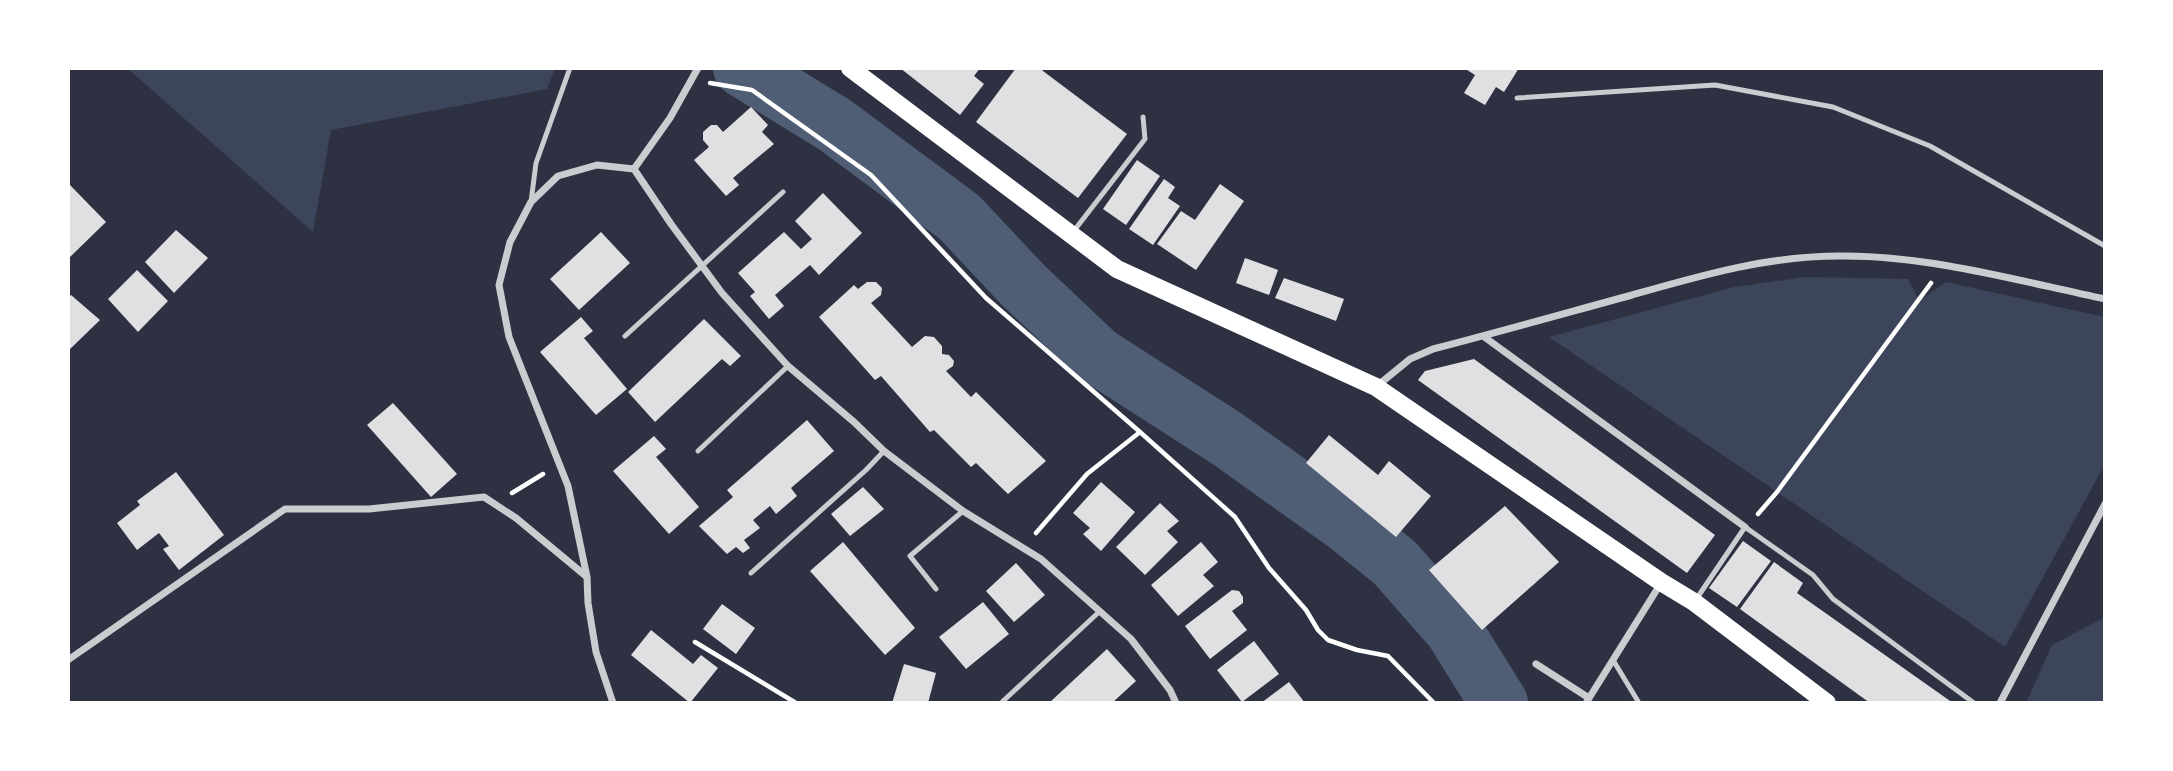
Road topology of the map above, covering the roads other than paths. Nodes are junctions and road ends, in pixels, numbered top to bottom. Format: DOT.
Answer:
graph roads {
  1 [pos="569,68"];
  2 [pos="698,68"];
  3 [pos="850,68"];
  4 [pos="1517,98"];
  5 [pos="1143,117"];
  6 [pos="634,169"];
  7 [pos="783,192"];
  8 [pos="531,202"];
  9 [pos="1071,235"];
  10 [pos="2105,246"];
  11 [pos="702,266"];
  12 [pos="2105,299"];
  13 [pos="625,336"];
  14 [pos="1483,336"];
  15 [pos="788,366"];
  16 [pos="1376,387"];
  17 [pos="698,451"];
  18 [pos="884,451"];
  19 [pos="2105,504"];
  20 [pos="963,512"];
  21 [pos="1745,527"];
  22 [pos="751,573"];
  23 [pos="587,578"];
  24 [pos="1661,582"];
  25 [pos="936,589"];
  26 [pos="1694,602"];
  27 [pos="1100,611"];
  28 [pos="68,660"];
  29 [pos="1613,660"];
  30 [pos="1536,664"];
  31 [pos="1588,700"];
  32 [pos="613,703"];
  33 [pos="1001,703"];
  34 [pos="1176,703"];
  35 [pos="1639,703"];
  36 [pos="1827,703"];
  37 [pos="1974,703"];
  38 [pos="2000,703"];
  1 -- 8 [label="lane"];
  2 -- 6 [label="street"];
  3 -- 9 [label="main road"];
  4 -- 10 [label="lane"];
  5 -- 9 [label="lane"];
  6 -- 8 [label="street"];
  6 -- 11 [label="street"];
  7 -- 11 [label="lane"];
  8 -- 23 [label="street"];
  9 -- 16 [label="main road"];
  11 -- 13 [label="lane"];
  11 -- 15 [label="street"];
  12 -- 14 [label="street"];
  14 -- 16 [label="street"];
  14 -- 21 [label="street"];
  15 -- 17 [label="lane"];
  15 -- 18 [label="street"];
  16 -- 24 [label="main road"];
  18 -- 20 [label="street"];
  18 -- 22 [label="lane"];
  19 -- 38 [label="street"];
  20 -- 25 [label="lane"];
  20 -- 27 [label="street"];
  21 -- 26 [label="lane"];
  21 -- 37 [label="lane"];
  23 -- 28 [label="street"];
  23 -- 32 [label="street"];
  24 -- 26 [label="main road"];
  24 -- 29 [label="street"];
  26 -- 36 [label="main road"];
  27 -- 33 [label="lane"];
  27 -- 34 [label="street"];
  29 -- 31 [label="street"];
  29 -- 35 [label="lane"];
  30 -- 31 [label="street"];
}
